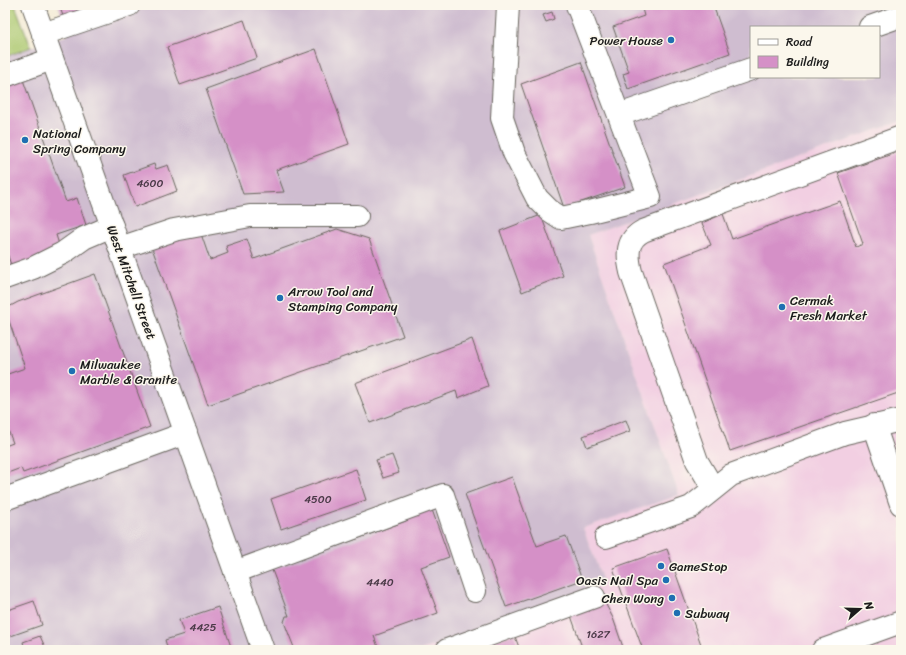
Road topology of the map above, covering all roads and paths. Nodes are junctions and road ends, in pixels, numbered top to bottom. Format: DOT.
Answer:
graph roads {
  1 [pos="33,5"];
  2 [pos="130,5"];
  3 [pos="508,5"];
  4 [pos="577,5"];
  5 [pos="901,16"];
  6 [pos="873,26"];
  7 [pos="43,34"];
  8 [pos="52,59"];
  9 [pos="750,69"];
  10 [pos="5,76"];
  11 [pos="619,115"];
  12 [pos="901,137"];
  13 [pos="357,216"];
  14 [pos="112,226"];
  15 [pos="120,248"];
  16 [pos="5,278"];
  17 [pos="901,420"];
  18 [pos="874,425"];
  19 [pos="186,433"];
  20 [pos="713,488"];
  21 [pos="5,499"];
  22 [pos="901,504"];
  23 [pos="606,537"];
  24 [pos="235,572"];
  25 [pos="476,591"];
  26 [pos="594,597"];
  27 [pos="901,622"];
  28 [pos="868,642"];
  29 [pos="263,650"];
  30 [pos="447,650"];
  31 [pos="823,650"];
  1 -- 7 [label="street, West Mitchell Street"];
  2 -- 7 [label="street"];
  3 -- 11 [label="street"];
  4 -- 11 [label="street"];
  5 -- 6 [label="street"];
  7 -- 8 [label="street, West Mitchell Street"];
  8 -- 10 [label="street"];
  8 -- 14 [label="street, West Mitchell Street"];
  9 -- 11 [label="street"];
  12 -- 20 [label="street"];
  13 -- 15 [label="street"];
  14 -- 15 [label="street, West Mitchell Street"];
  14 -- 16 [label="street"];
  15 -- 19 [label="street, West Mitchell Street"];
  17 -- 18 [label="street"];
  18 -- 20 [label="street"];
  18 -- 22 [label="street"];
  19 -- 21 [label="street"];
  19 -- 24 [label="street, West Mitchell Street"];
  20 -- 23 [label="street"];
  24 -- 25 [label="street"];
  24 -- 29 [label="street, West Mitchell Street"];
  26 -- 30 [label="street"];
  27 -- 28 [label="street"];
  28 -- 31 [label="street"];
}
